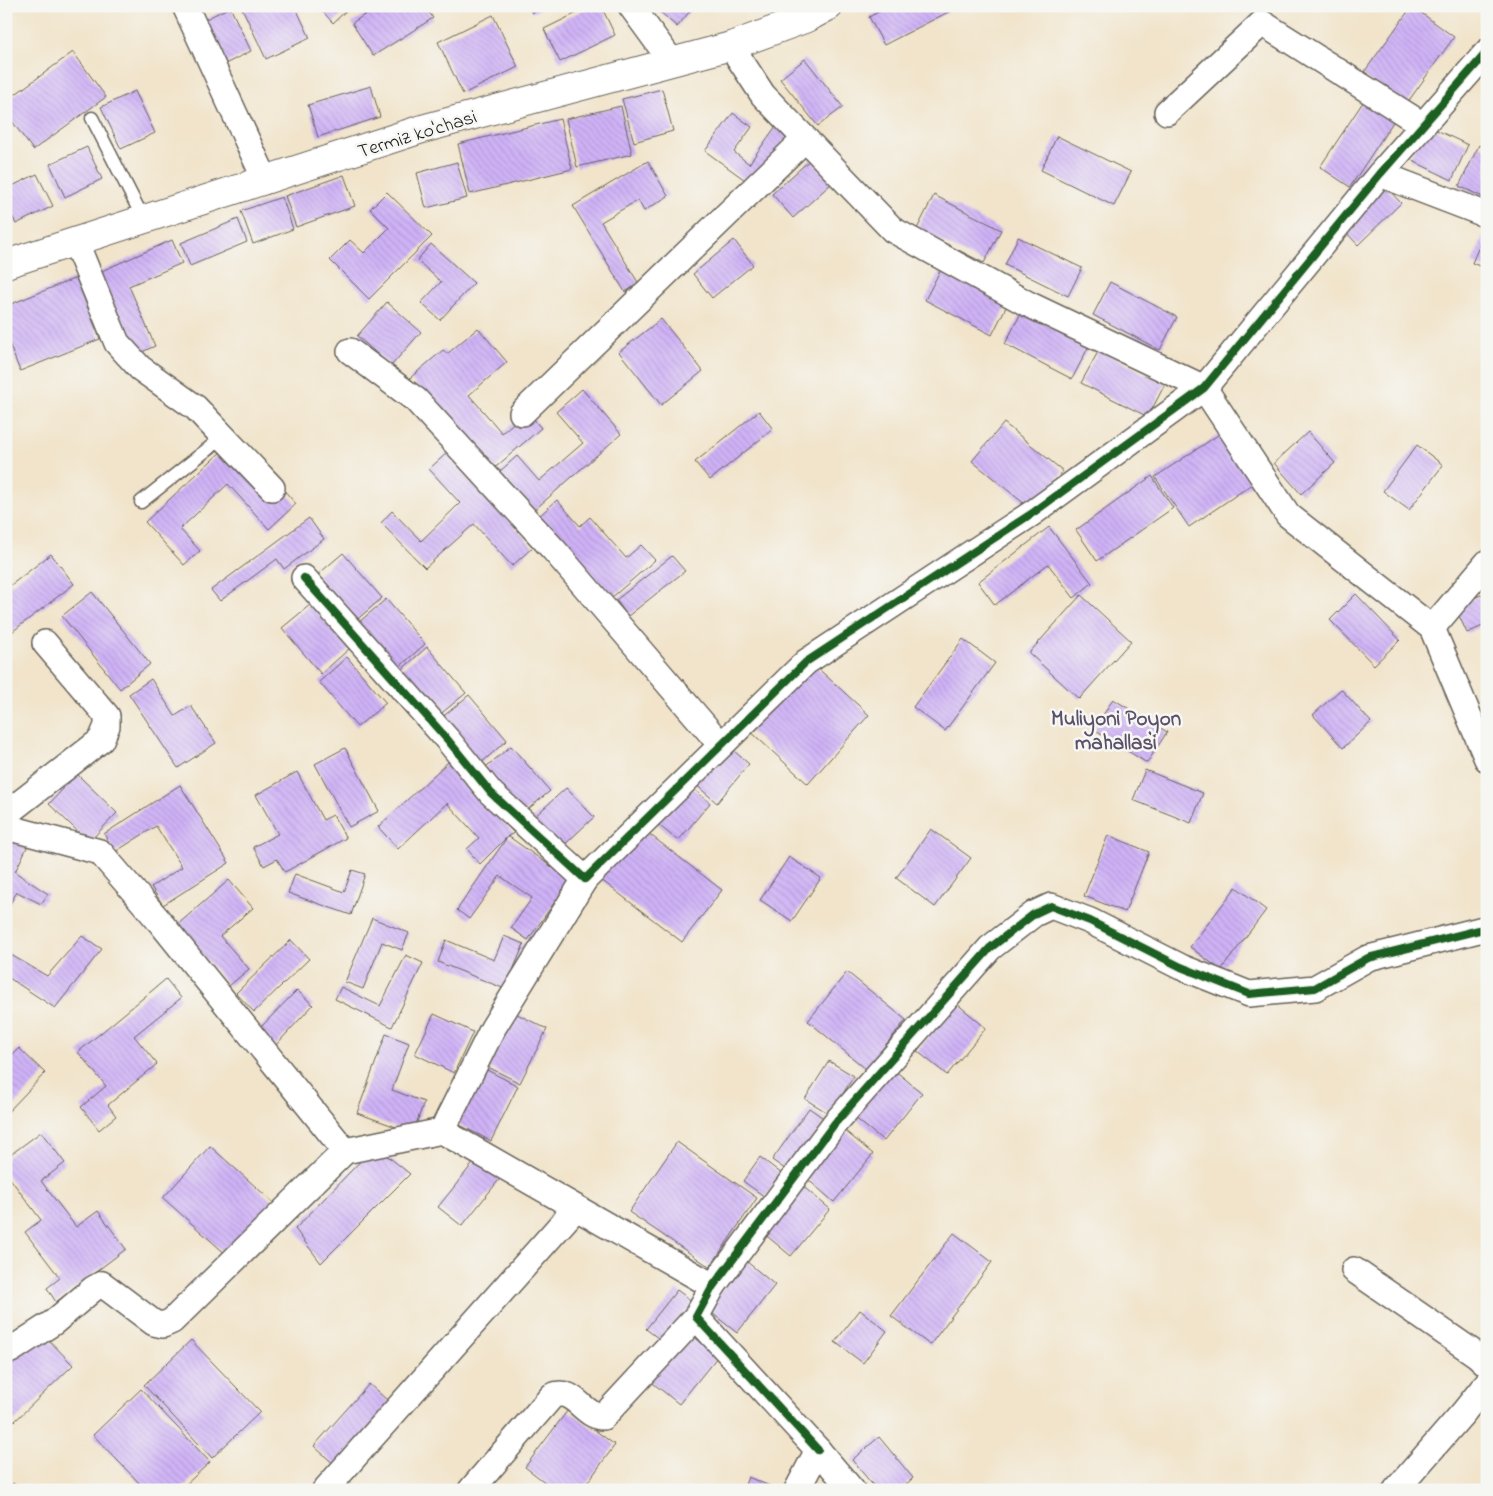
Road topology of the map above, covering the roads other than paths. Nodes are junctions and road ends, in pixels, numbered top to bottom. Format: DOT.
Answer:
graph roads {
  1 [pos="185,6"];
  2 [pos="631,6"];
  3 [pos="829,6"];
  4 [pos="1268,15"];
  5 [pos="731,46"];
  6 [pos="1487,52"];
  7 [pos="672,62"];
  8 [pos="1166,112"];
  9 [pos="92,118"];
  10 [pos="1423,125"];
  11 [pos="805,139"];
  12 [pos="1380,174"];
  13 [pos="265,181"];
  14 [pos="1487,214"];
  15 [pos="144,220"];
  16 [pos="76,243"];
  17 [pos="6,264"];
  18 [pos="350,351"];
  19 [pos="1204,388"];
  20 [pos="522,412"];
  21 [pos="223,437"];
  22 [pos="272,488"];
  23 [pos="141,502"];
  24 [pos="1487,563"];
  25 [pos="304,578"];
  26 [pos="1432,628"];
  27 [pos="45,643"];
  28 [pos="722,745"];
  29 [pos="1487,759"];
  30 [pos="6,814"];
  31 [pos="6,827"];
  32 [pos="585,879"];
  33 [pos="1487,928"];
  34 [pos="442,1132"];
  35 [pos="345,1151"];
  36 [pos="576,1208"];
  37 [pos="1354,1270"];
  38 [pos="713,1286"];
  39 [pos="696,1317"];
  40 [pos="6,1351"];
  41 [pos="1487,1364"];
  42 [pos="1487,1383"];
  43 [pos="818,1450"];
  44 [pos="325,1490"];
  45 [pos="471,1490"];
  46 [pos="797,1490"];
  47 [pos="852,1490"];
  48 [pos="1396,1490"];
  1 -- 13 [label="street"];
  2 -- 7 [label="street"];
  3 -- 5 [label="main road, Termiz ko'chasi"];
  4 -- 8 [label="street"];
  4 -- 10 [label="street"];
  5 -- 7 [label="main road, Termiz ko'chasi"];
  5 -- 11 [label="street"];
  6 -- 10 [label="street"];
  7 -- 13 [label="main road, Termiz ko'chasi"];
  9 -- 15 [label="lane"];
  10 -- 12 [label="street"];
  11 -- 19 [label="street"];
  11 -- 20 [label="street"];
  12 -- 14 [label="street"];
  12 -- 19 [label="street"];
  13 -- 15 [label="main road, Termiz ko'chasi"];
  15 -- 16 [label="main road, Termiz ko'chasi"];
  16 -- 17 [label="main road, Termiz ko'chasi"];
  16 -- 21 [label="street"];
  18 -- 28 [label="street"];
  19 -- 26 [label="street"];
  19 -- 28 [label="street"];
  21 -- 22 [label="street"];
  21 -- 23 [label="lane"];
  24 -- 26 [label="street"];
  25 -- 32 [label="street"];
  26 -- 29 [label="street"];
  27 -- 30 [label="street"];
  28 -- 32 [label="street"];
  31 -- 35 [label="street"];
  32 -- 34 [label="street"];
  33 -- 38 [label="street"];
  34 -- 35 [label="street"];
  34 -- 36 [label="street"];
  35 -- 40 [label="street"];
  36 -- 38 [label="street"];
  36 -- 44 [label="street"];
  37 -- 41 [label="street"];
  38 -- 39 [label="street"];
  39 -- 43 [label="street"];
  39 -- 45 [label="street"];
  42 -- 48 [label="street"];
  43 -- 46 [label="street"];
  43 -- 47 [label="street"];
}
